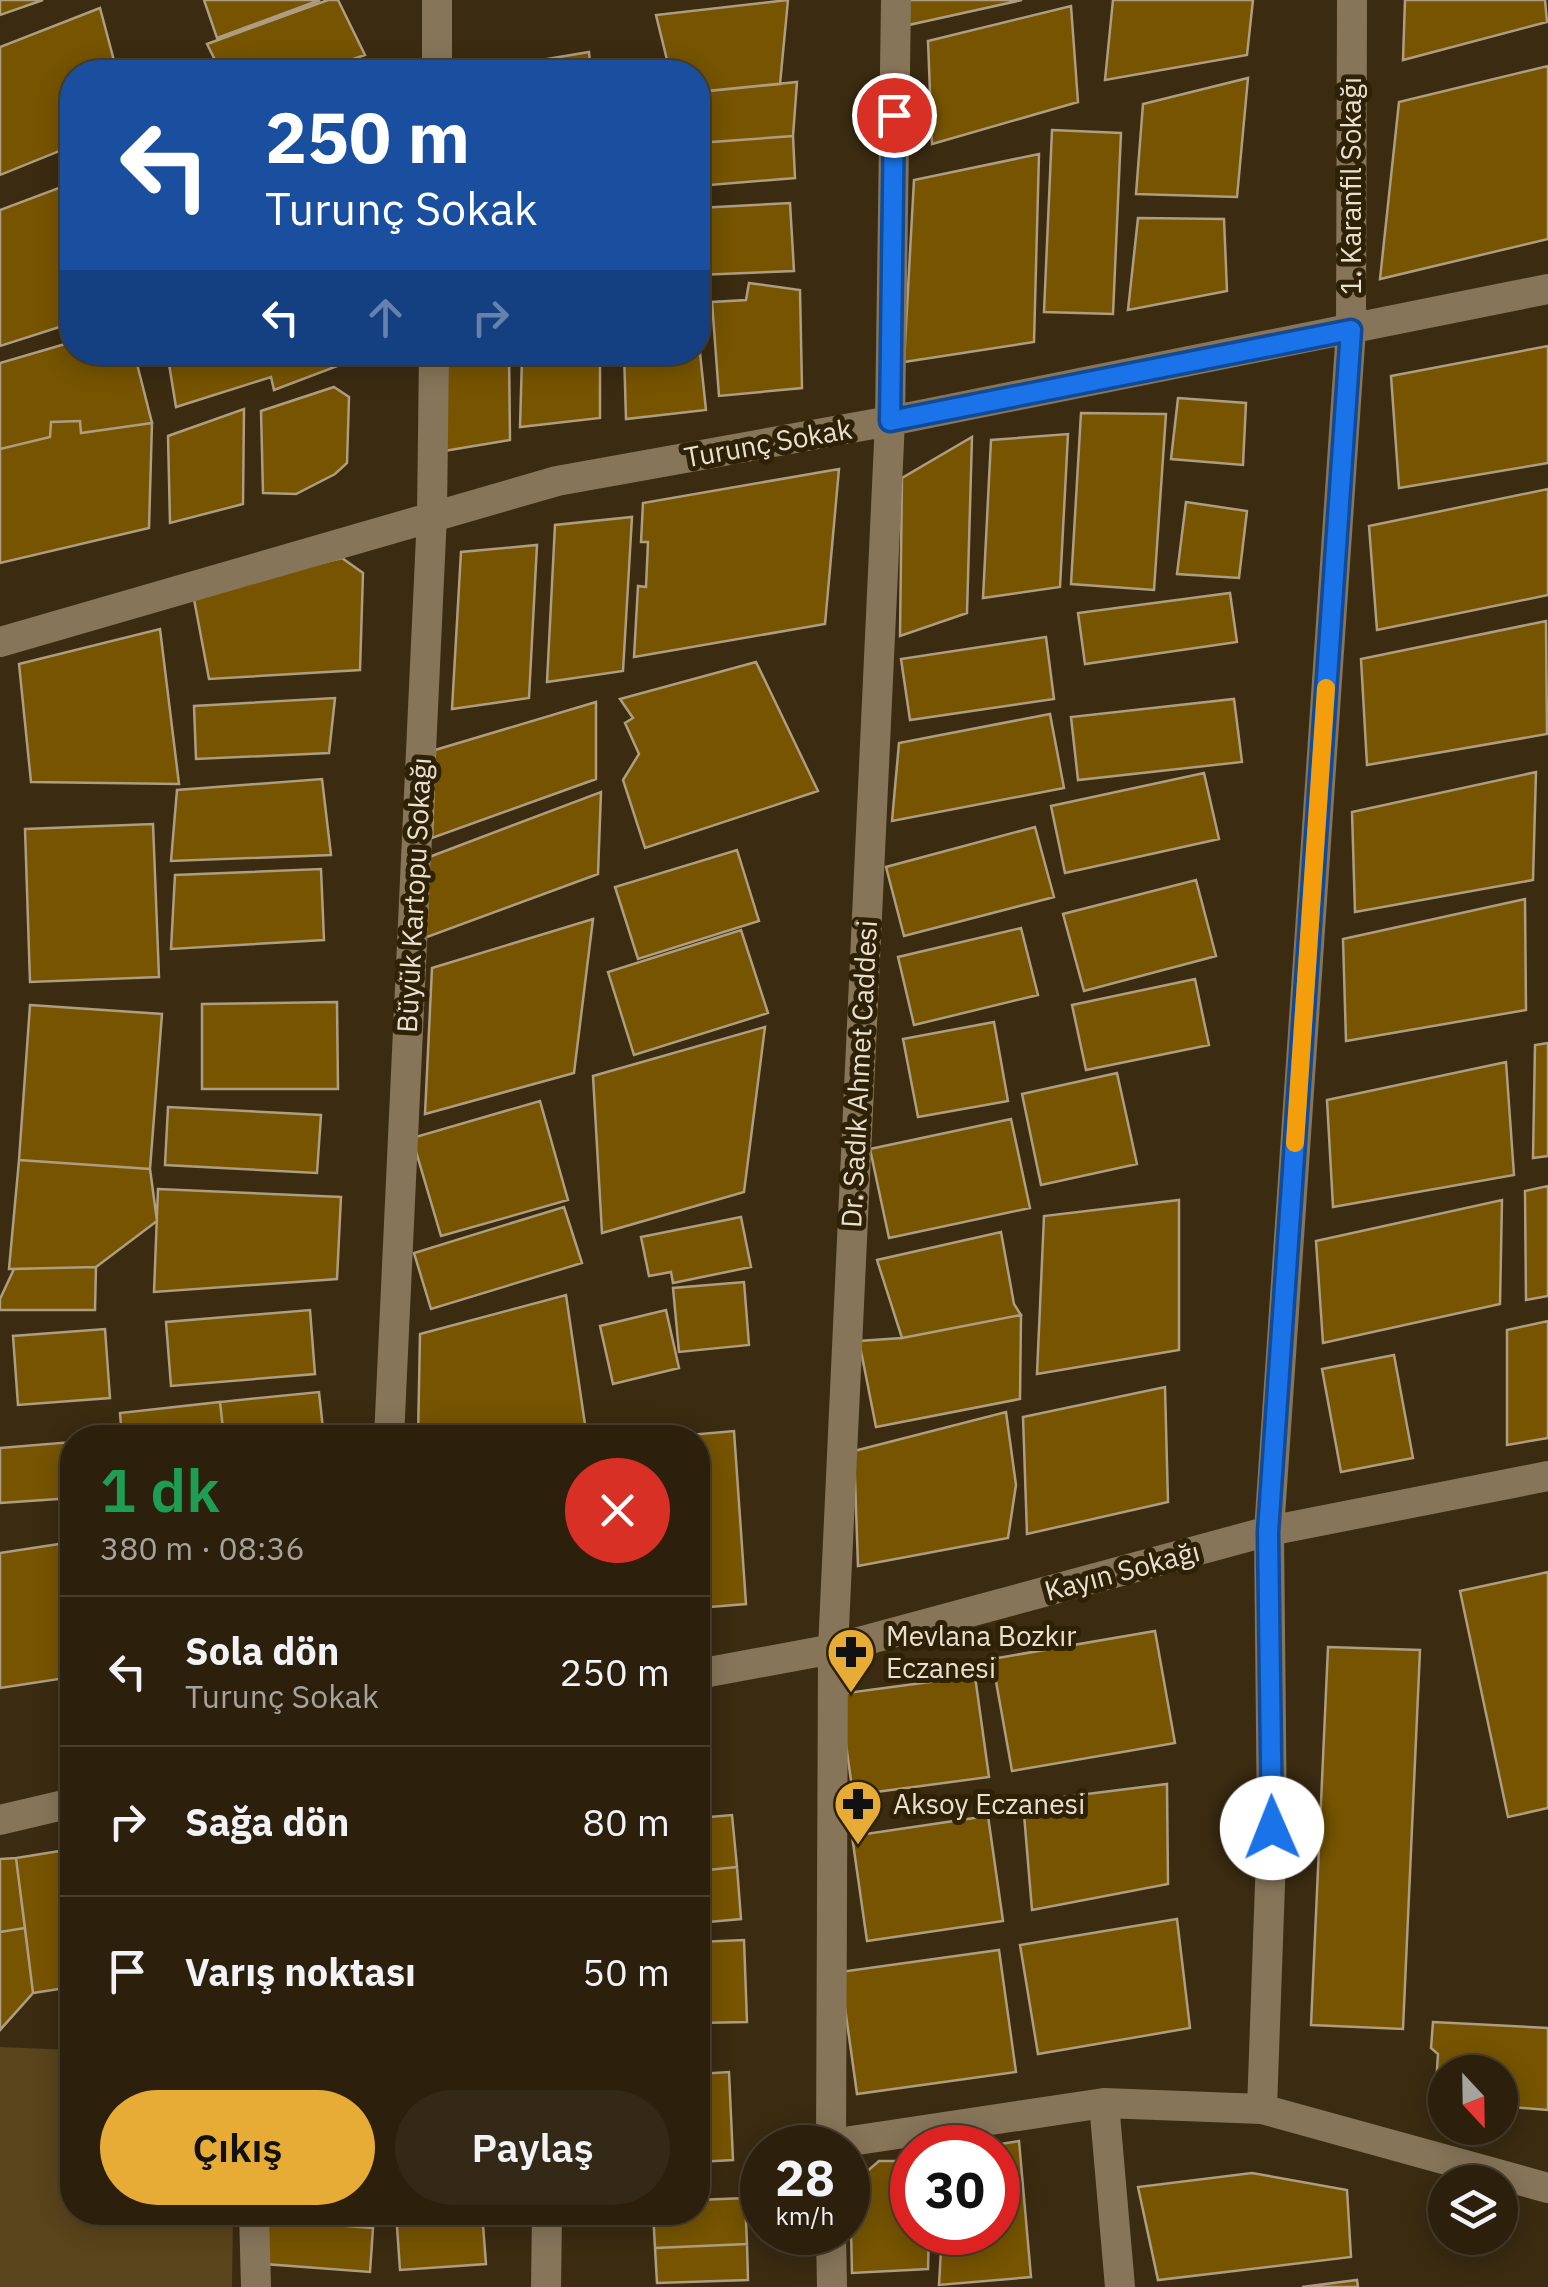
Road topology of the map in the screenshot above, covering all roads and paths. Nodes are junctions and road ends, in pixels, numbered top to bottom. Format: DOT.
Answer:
graph roads {
  1 [pos="438,0"];
  2 [pos="896,0"];
  3 [pos="1352,0"];
  4 [pos="437,60"];
  5 [pos="1548,290"];
  6 [pos="1351,330"];
  7 [pos="434,365"];
  8 [pos="890,421"];
  9 [pos="432,515"];
  10 [pos="0,642"];
  11 [pos="390,1425"];
  12 [pos="1548,1476"];
  13 [pos="1268,1532"];
  14 [pos="833,1649"];
  15 [pos="710,1672"];
  16 [pos="60,1805"];
  17 [pos="0,1820"];
  18 [pos="1104,2103"];
  19 [pos="1262,2109"];
  20 [pos="831,2125"];
  21 [pos="870,2140"];
  22 [pos="1548,2188"];
  23 [pos="254,2225"];
  24 [pos="547,2225"];
  25 [pos="832,2255"];
  26 [pos="256,2287"];
  27 [pos="546,2287"];
  28 [pos="832,2287"];
  29 [pos="1120,2287"];
  1 -- 4 [label="street"];
  2 -- 8 [label="street, Dr. Sadık Ahmet Caddesi"];
  3 -- 6 [label="street, 1. Karanfil Sokağı"];
  5 -- 6 [label="street, Turunç Sokak"];
  6 -- 8 [label="street, Turunç Sokak"];
  6 -- 13 [label="street, 1. Karanfil Sokağı"];
  7 -- 9 [label="street, Büyük Kartopu Sokağı"];
  8 -- 9 [label="street, Turunç Sokak"];
  8 -- 14 [label="street, Dr. Sadık Ahmet Caddesi"];
  9 -- 10 [label="street, Turunç Sokak"];
  9 -- 11 [label="street, Büyük Kartopu Sokağı"];
  12 -- 13 [label="street, Kayın Sokağı"];
  13 -- 14 [label="street, Kayın Sokağı"];
  13 -- 19 [label="street, 1. Karanfil Sokağı"];
  14 -- 15 [label="street, Kayın Sokağı"];
  14 -- 20 [label="street, Dr. Sadık Ahmet Caddesi"];
  16 -- 17 [label="street"];
  18 -- 19 [label="street"];
  18 -- 21 [label="street"];
  18 -- 29 [label="street"];
  19 -- 22 [label="street"];
  23 -- 26 [label="street"];
  24 -- 27 [label="street"];
  25 -- 28 [label="street"];
}
